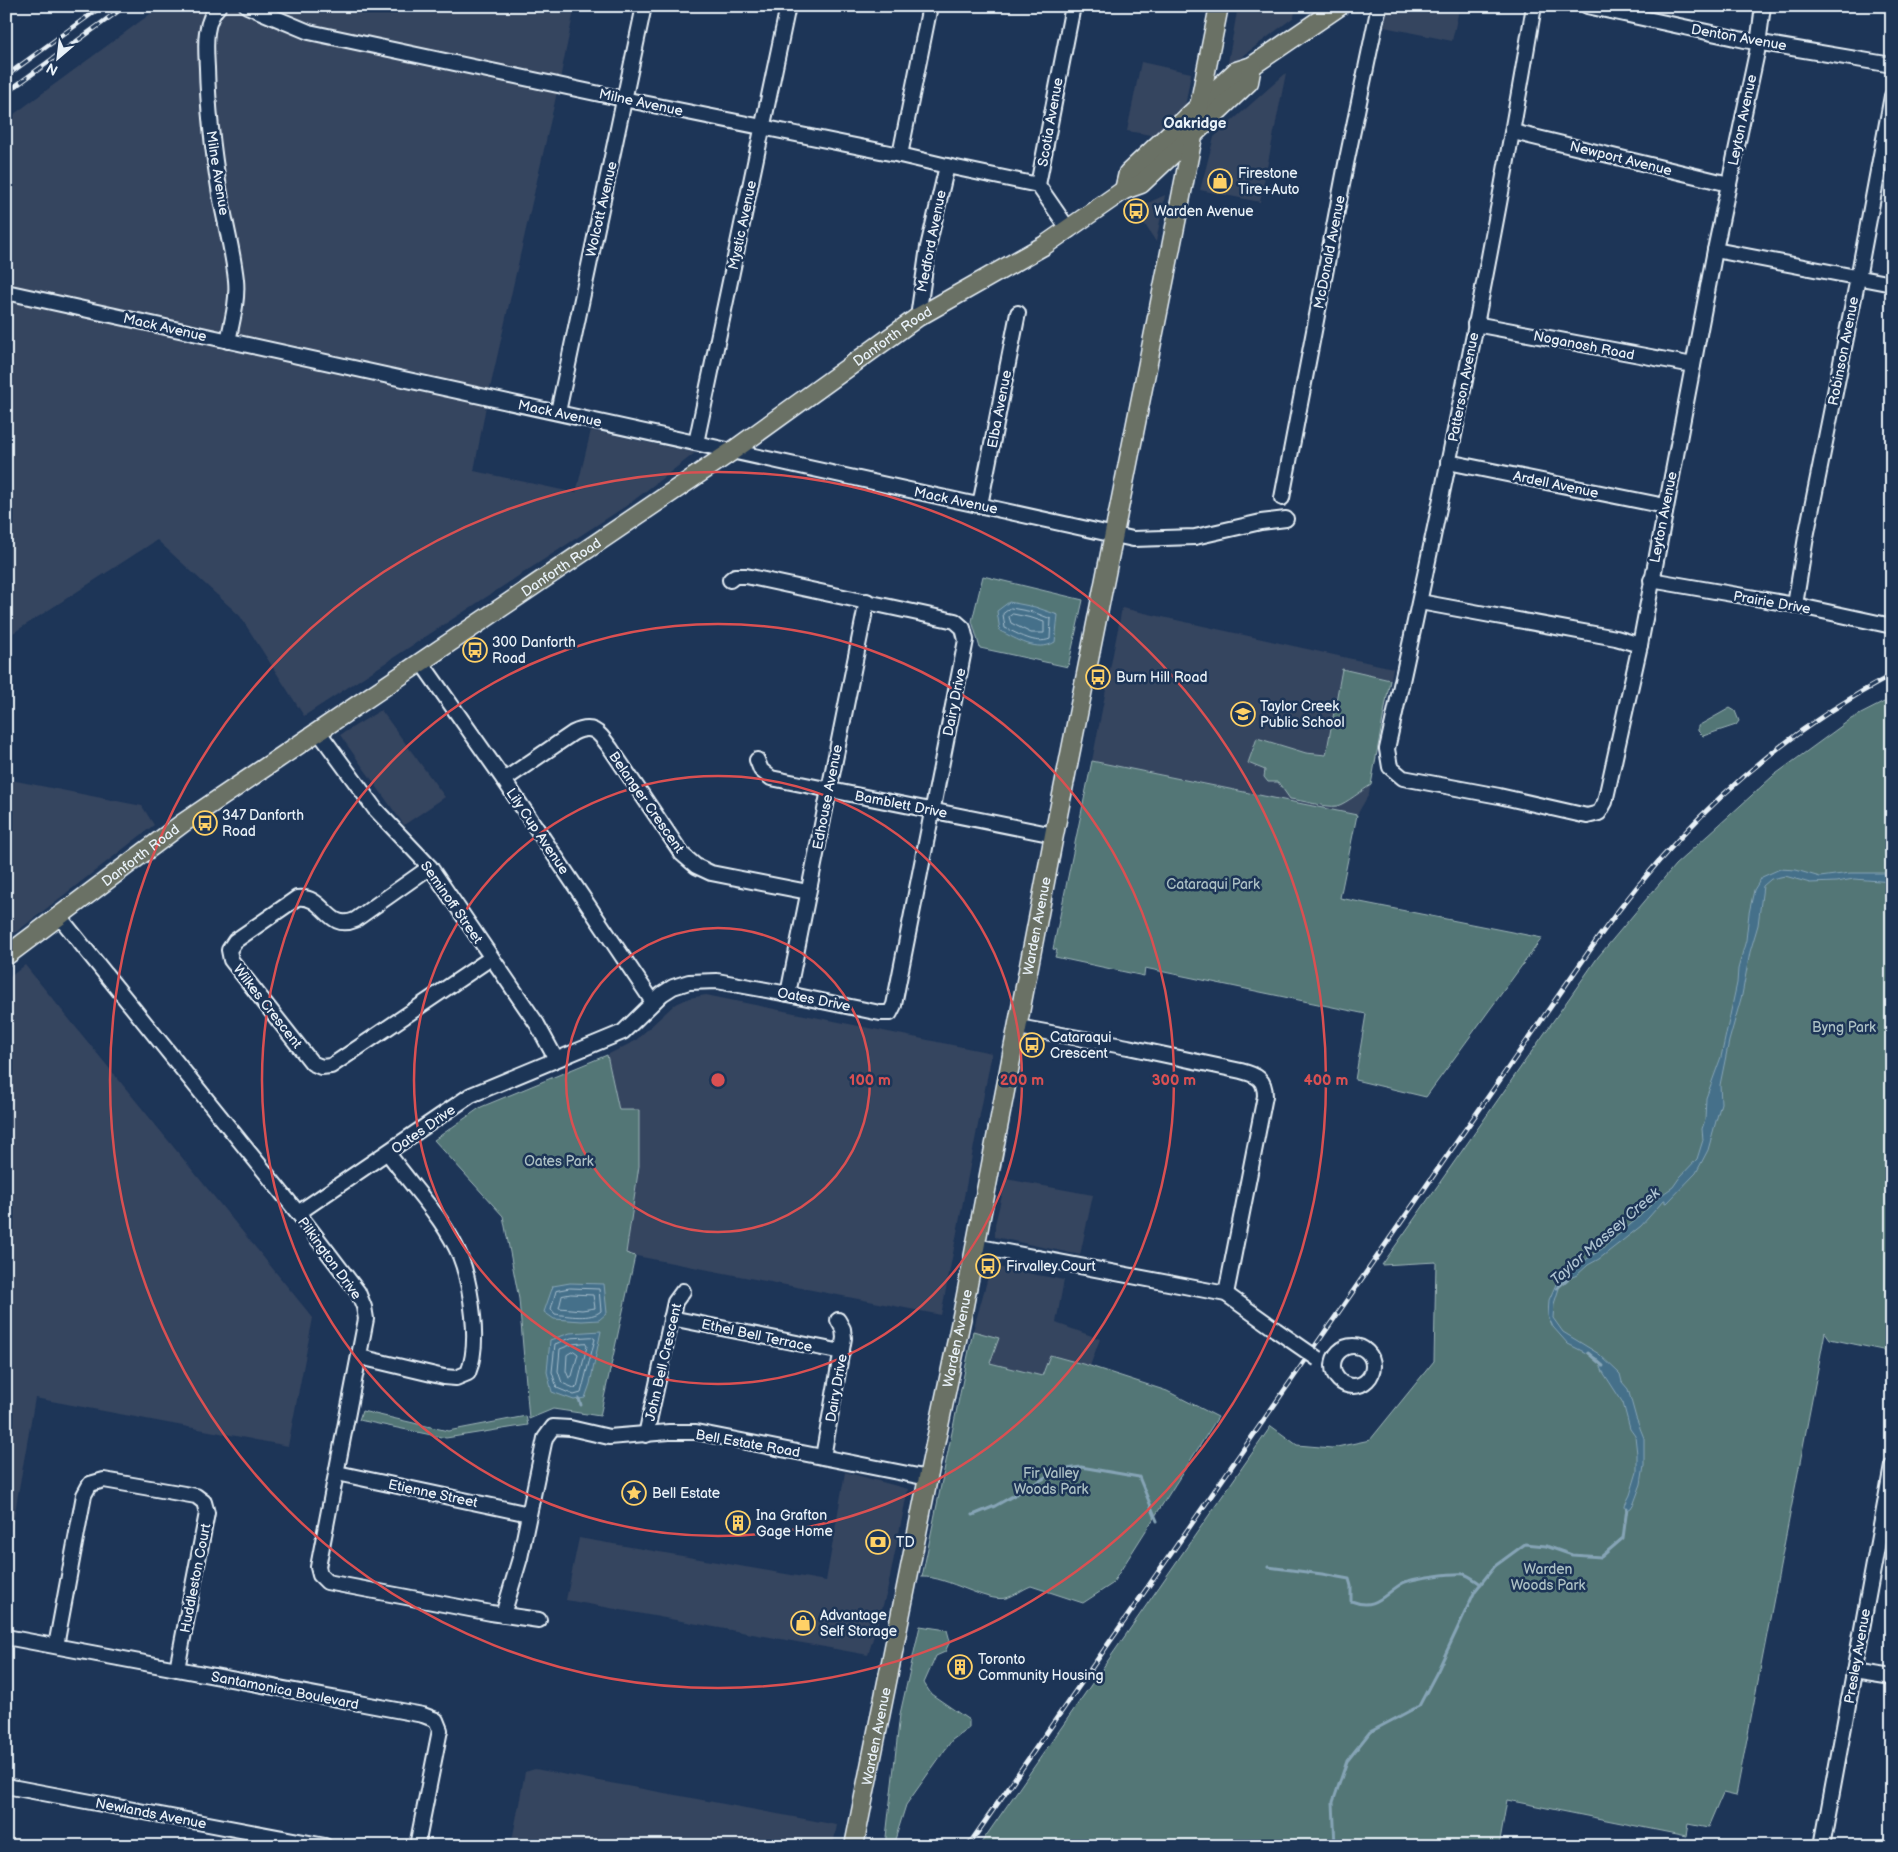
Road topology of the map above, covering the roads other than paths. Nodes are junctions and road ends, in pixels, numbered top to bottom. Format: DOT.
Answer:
graph roads {
  1 [pos="219,6"];
  2 [pos="247,6"];
  3 [pos="644,6"];
  4 [pos="788,6"];
  5 [pos="930,6"];
  6 [pos="1073,6"];
  7 [pos="1218,6"];
  8 [pos="1340,6"];
  9 [pos="1379,6"];
  10 [pos="1534,6"];
  11 [pos="1587,6"];
  12 [pos="1763,6"];
  13 [pos="1758,42"];
  14 [pos="1892,65"];
  15 [pos="1252,66"];
  16 [pos="1892,96"];
  17 [pos="626,99"];
  18 [pos="1198,108"];
  19 [pos="762,128"];
  20 [pos="1512,132"];
  21 [pos="1192,137"];
  22 [pos="900,154"];
  23 [pos="947,166"];
  24 [pos="1729,184"];
  25 [pos="1038,185"];
  26 [pos="1124,190"];
  27 [pos="1069,230"];
  28 [pos="1715,250"];
  29 [pos="1858,278"];
  30 [pos="1892,284"];
  31 [pos="6,292"];
  32 [pos="1018,313"];
  33 [pos="918,317"];
  34 [pos="1475,324"];
  35 [pos="228,341"];
  36 [pos="1693,366"];
  37 [pos="558,412"];
  38 [pos="696,443"];
  39 [pos="730,452"];
  40 [pos="1448,462"];
  41 [pos="1282,498"];
  42 [pos="980,505"];
  43 [pos="1666,506"];
  44 [pos="1286,519"];
  45 [pos="1114,534"];
  46 [pos="730,580"];
  47 [pos="1651,580"];
  48 [pos="867,601"];
  49 [pos="1420,602"];
  50 [pos="1795,605"];
  51 [pos="1892,626"];
  52 [pos="1640,645"];
  53 [pos="422,662"];
  54 [pos="318,731"];
  55 [pos="757,760"];
  56 [pos="1390,767"];
  57 [pos="504,780"];
  58 [pos="828,790"];
  59 [pos="933,809"];
  60 [pos="1054,835"];
  61 [pos="430,867"];
  62 [pos="808,892"];
  63 [pos="58,916"];
  64 [pos="6,956"];
  65 [pos="491,958"];
  66 [pos="788,994"];
  67 [pos="654,1002"];
  68 [pos="890,1013"];
  69 [pos="1018,1027"];
  70 [pos="556,1058"];
  71 [pos="388,1153"];
  72 [pos="298,1213"];
  73 [pos="975,1246"];
  74 [pos="683,1291"];
  75 [pos="1226,1294"];
  76 [pos="671,1318"];
  77 [pos="838,1320"];
  78 [pos="842,1352"];
  79 [pos="360,1357"];
  80 [pos="1332,1369"];
  81 [pos="646,1435"];
  82 [pos="823,1457"];
  83 [pos="1892,1466"];
  84 [pos="337,1473"];
  85 [pos="928,1478"];
  86 [pos="529,1514"];
  87 [pos="503,1615"];
  88 [pos="539,1620"];
  89 [pos="6,1637"];
  90 [pos="56,1646"];
  91 [pos="177,1668"];
  92 [pos="1854,1671"];
  93 [pos="1892,1677"];
  94 [pos="6,1786"];
  95 [pos="325,1846"];
  96 [pos="417,1846"];
  97 [pos="854,1846"];
  98 [pos="1822,1846"];
  1 -- 35 [label="street, Milne Avenue"];
  2 -- 17 [label="street, Milne Avenue"];
  3 -- 17 [label="street, Wolcott Avenue"];
  4 -- 19 [label="street, Mystic Avenue"];
  5 -- 22 [label="street"];
  6 -- 25 [label="street, Scotia Avenue"];
  7 -- 18 [label="main road, Warden Avenue"];
  8 -- 15 [label="main road"];
  9 -- 41 [label="street, McDonald Avenue"];
  10 -- 20 [label="street, Patterson Avenue"];
  11 -- 13 [label="street, Denton Avenue"];
  12 -- 13 [label="street, Leyton Avenue"];
  13 -- 14 [label="street, Denton Avenue"];
  13 -- 24 [label="street, Leyton Avenue"];
  15 -- 18 [label="main road"];
  15 -- 21 [label="main road, Danforth Road"];
  16 -- 29 [label="street, Robinson Avenue"];
  17 -- 19 [label="street, Milne Avenue"];
  17 -- 37 [label="street, Wolcott Avenue"];
  18 -- 21 [label="main road, Warden Avenue"];
  18 -- 26 [label="main road"];
  19 -- 22 [label="street, Milne Avenue"];
  19 -- 38 [label="street, Mystic Avenue"];
  20 -- 24 [label="street, Newport Avenue"];
  20 -- 34 [label="street, Patterson Avenue"];
  21 -- 26 [label="main road, Danforth Road"];
  21 -- 45 [label="main road, Warden Avenue"];
  22 -- 23 [label="street, Milne Avenue"];
  23 -- 25 [label="street, Milne Avenue"];
  23 -- 33 [label="street, Medford Avenue"];
  24 -- 28 [label="street, Leyton Avenue"];
  25 -- 27 [label="street, Scotia Avenue"];
  26 -- 27 [label="main road, Danforth Road"];
  27 -- 33 [label="main road, Danforth Road"];
  28 -- 29 [label="street"];
  28 -- 36 [label="street, Leyton Avenue"];
  29 -- 30 [label="street"];
  29 -- 50 [label="street, Robinson Avenue"];
  31 -- 35 [label="street, Mack Avenue"];
  32 -- 42 [label="street, Elba Avenue"];
  33 -- 39 [label="main road, Danforth Road"];
  34 -- 36 [label="street, Noganosh Road"];
  34 -- 40 [label="street, Patterson Avenue"];
  35 -- 37 [label="street, Mack Avenue"];
  36 -- 43 [label="street, Leyton Avenue"];
  37 -- 38 [label="street, Mack Avenue"];
  38 -- 39 [label="street, Mack Avenue"];
  39 -- 42 [label="street, Mack Avenue"];
  39 -- 53 [label="main road, Danforth Road"];
  40 -- 43 [label="street, Ardell Avenue"];
  40 -- 49 [label="street, Patterson Avenue"];
  42 -- 45 [label="street, Mack Avenue"];
  43 -- 47 [label="street, Leyton Avenue"];
  44 -- 45 [label="street"];
  45 -- 60 [label="main road, Warden Avenue"];
  46 -- 48 [label="street, Dairy Drive"];
  47 -- 50 [label="street, Prairie Drive"];
  47 -- 52 [label="street, Leyton Avenue"];
  48 -- 58 [label="street, Edhouse Avenue"];
  48 -- 59 [label="street, Dairy Drive"];
  49 -- 52 [label="street"];
  49 -- 56 [label="street, Patterson Avenue"];
  50 -- 51 [label="street, Prairie Drive"];
  52 -- 56 [label="street, Leyton Avenue"];
  53 -- 54 [label="main road, Danforth Road"];
  53 -- 57 [label="street, Lily Cup Avenue"];
  54 -- 61 [label="street, Seminoff Street"];
  54 -- 63 [label="main road, Danforth Road"];
  55 -- 58 [label="street, Bamblett Drive"];
  57 -- 62 [label="street, Belanger Crescent"];
  57 -- 67 [label="street, Lily Cup Avenue"];
  58 -- 59 [label="street, Bamblett Drive"];
  58 -- 62 [label="street, Edhouse Avenue"];
  59 -- 60 [label="street, Bamblett Drive"];
  59 -- 68 [label="street, Dairy Drive"];
  60 -- 69 [label="main road, Warden Avenue"];
  61 -- 65 [label="street, Seminoff Street"];
  61 -- 65 [label="street, Wilkes Crescent"];
  62 -- 66 [label="street, Edhouse Avenue"];
  63 -- 64 [label="main road, Danforth Road"];
  63 -- 72 [label="street, Pilkington Drive"];
  65 -- 70 [label="street, Seminoff Street"];
  66 -- 67 [label="street, Oates Drive"];
  66 -- 68 [label="street, Oates Drive"];
  67 -- 70 [label="street, Oates Drive"];
  69 -- 73 [label="main road, Warden Avenue"];
  69 -- 75 [label="street"];
  70 -- 71 [label="street, Oates Drive"];
  71 -- 72 [label="street, Oates Drive"];
  71 -- 79 [label="street"];
  72 -- 79 [label="street, Pilkington Drive"];
  73 -- 75 [label="street"];
  73 -- 85 [label="main road, Warden Avenue"];
  74 -- 76 [label="street, John Bell Crescent"];
  75 -- 80 [label="street, bridge"];
  76 -- 78 [label="street, Ethel Bell Terrace"];
  76 -- 81 [label="street, John Bell Crescent"];
  77 -- 78 [label="street, Dairy Drive"];
  78 -- 82 [label="street, Dairy Drive"];
  79 -- 84 [label="street, Pilkington Drive"];
  81 -- 82 [label="street, Bell Estate Road"];
  81 -- 86 [label="street, Bell Estate Road"];
  82 -- 85 [label="street, Bell Estate Road"];
  83 -- 92 [label="street, Presley Avenue"];
  84 -- 86 [label="street, Etienne Street"];
  84 -- 87 [label="street, Pilkington Drive"];
  85 -- 97 [label="main road, Warden Avenue"];
  86 -- 87 [label="street, Bell Estate Road"];
  87 -- 88 [label="street, Pilkington Drive"];
  89 -- 90 [label="street, Santamonica Boulevard"];
  90 -- 91 [label="street, Santamonica Boulevard"];
  90 -- 91 [label="street, Huddleston Court"];
  91 -- 96 [label="street, Santamonica Boulevard"];
  92 -- 93 [label="street"];
  92 -- 98 [label="street, Presley Avenue"];
  94 -- 95 [label="street, Newlands Avenue"];
}
